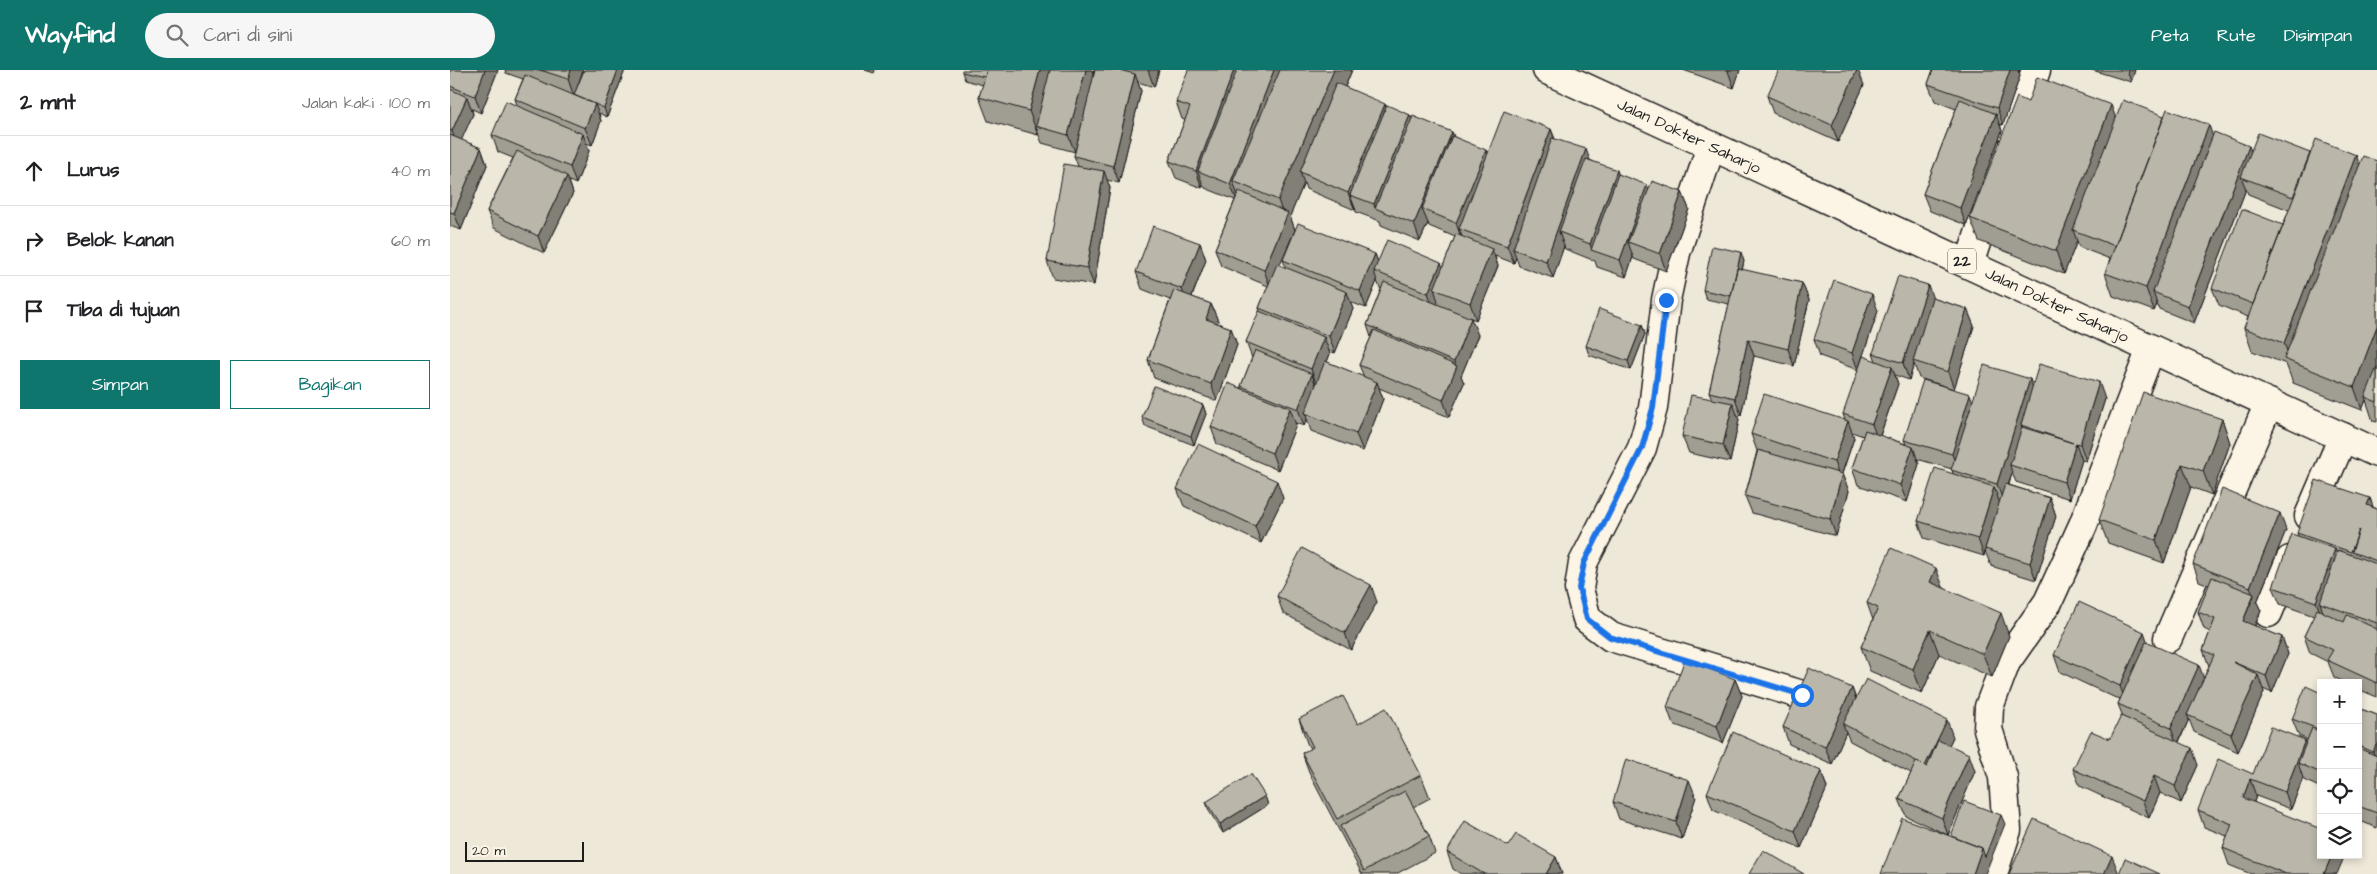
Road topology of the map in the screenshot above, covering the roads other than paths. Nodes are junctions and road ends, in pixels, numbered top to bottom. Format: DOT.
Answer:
graph roads {
  1 [pos="1547,70"];
  2 [pos="2036,70"];
  3 [pos="1711,146"];
  4 [pos="1969,264"];
  5 [pos="2151,349"];
  6 [pos="2268,403"];
  7 [pos="2343,437"];
  8 [pos="2377,453"];
  9 [pos="2268,613"];
  10 [pos="2168,638"];
  11 [pos="1802,695"];
  12 [pos="1992,874"];
  1 -- 3 [label="main road, Jalan Dokter Saharjo / 22"];
  2 -- 4 [label="main road"];
  3 -- 4 [label="main road, Jalan Dokter Saharjo / 22"];
  3 -- 11 [label="main road"];
  4 -- 5 [label="main road, Jalan Dokter Saharjo / 22"];
  5 -- 6 [label="main road, Jalan Dokter Saharjo / 22"];
  5 -- 12 [label="main road"];
  6 -- 7 [label="main road, Jalan Dokter Saharjo / 22"];
  6 -- 10 [label="main road"];
  7 -- 8 [label="main road, Jalan Dokter Saharjo / 22"];
  7 -- 9 [label="main road"];
}
